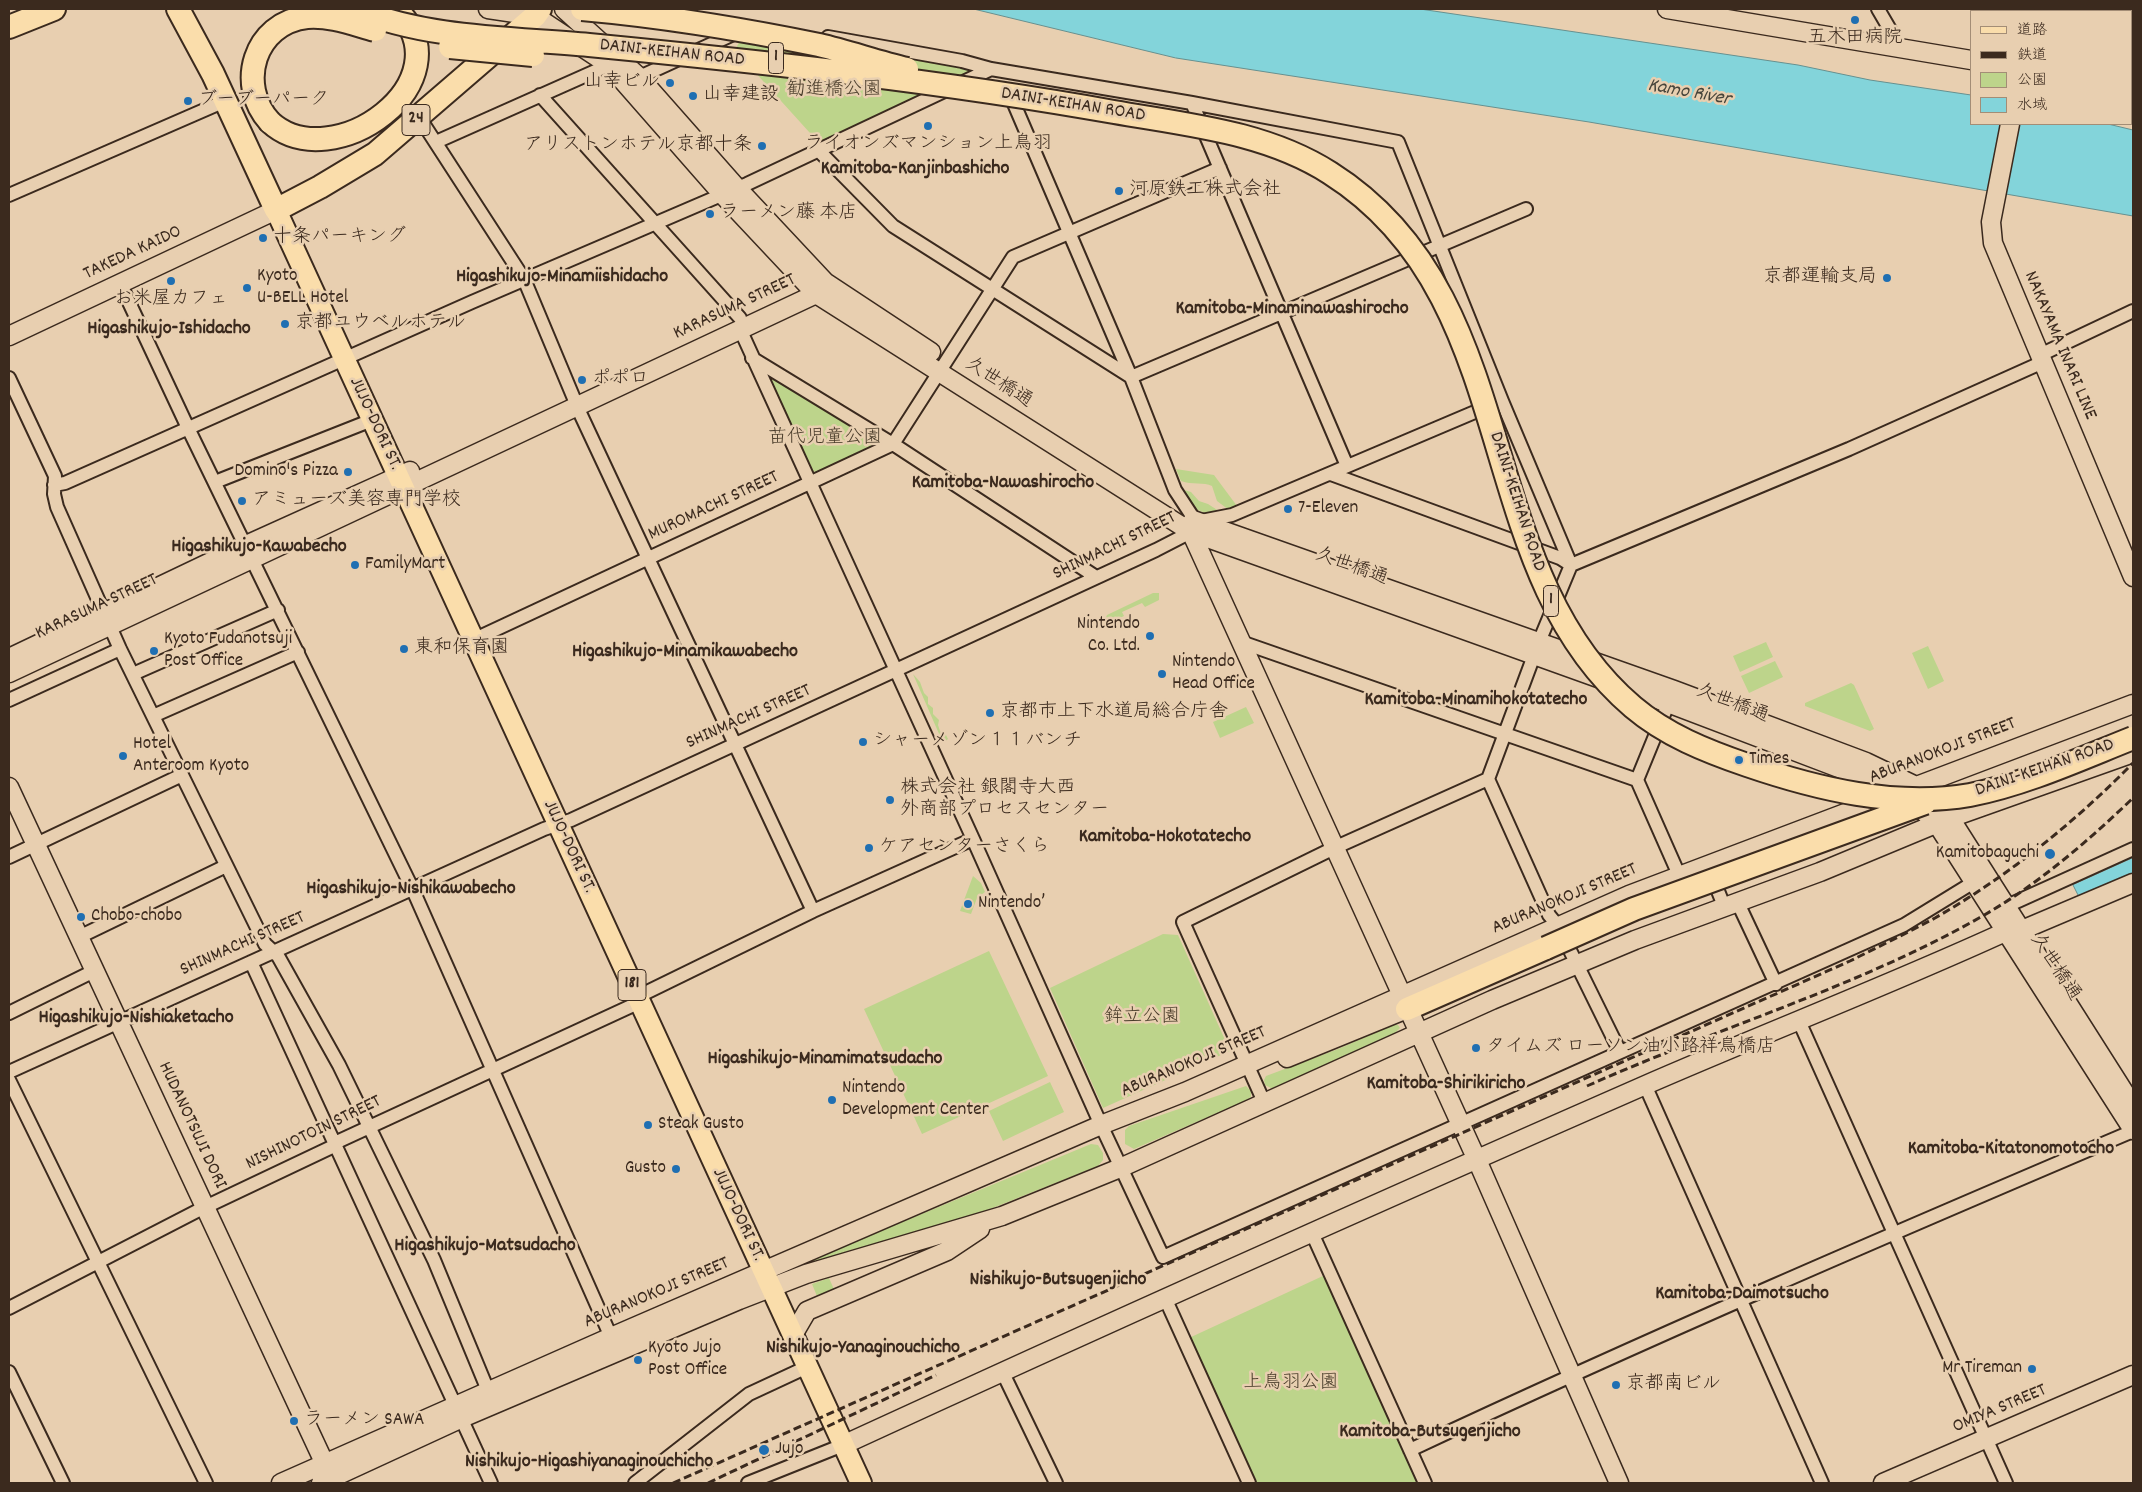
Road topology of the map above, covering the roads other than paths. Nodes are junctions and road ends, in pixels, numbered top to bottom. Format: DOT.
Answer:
graph roads {
  1 [pos="54,9"];
  2 [pos="178,9"];
  3 [pos="192,9"];
  4 [pos="355,9"];
  5 [pos="383,9"];
  6 [pos="396,9"];
  7 [pos="488,9"];
  8 [pos="564,9"];
  9 [pos="582,9"];
  10 [pos="1667,9"];
  11 [pos="1878,9"];
  12 [pos="538,13"];
  13 [pos="10,25"];
  14 [pos="1893,47"];
  15 [pos="729,59"];
  16 [pos="1970,60"];
  17 [pos="609,64"];
  18 [pos="996,70"];
  19 [pos="213,74"];
  20 [pos="952,79"];
  21 [pos="633,80"];
  22 [pos="540,95"];
  23 [pos="225,101"];
  24 [pos="1192,103"];
  25 [pos="419,117"];
  26 [pos="1168,122"];
  27 [pos="2010,125"];
  28 [pos="436,142"];
  29 [pos="819,151"];
  30 [pos="1220,168"];
  31 [pos="730,192"];
  32 [pos="9,195"];
  33 [pos="276,210"];
  34 [pos="1526,210"];
  35 [pos="654,224"];
  36 [pos="1068,233"];
  37 [pos="1440,248"];
  38 [pos="524,279"];
  39 [pos="120,283"];
  40 [pos="816,287"];
  41 [pos="991,289"];
  42 [pos="2133,311"];
  43 [pos="1282,314"];
  44 [pos="740,324"];
  45 [pos="9,336"];
  46 [pos="752,358"];
  47 [pos="344,359"];
  48 [pos="2042,359"];
  49 [pos="942,367"];
  50 [pos="1131,377"];
  51 [pos="9,378"];
  52 [pos="575,400"];
  53 [pos="1502,401"];
  54 [pos="372,420"];
  55 [pos="188,428"];
  56 [pos="893,444"];
  57 [pos="1347,466"];
  58 [pos="1331,474"];
  59 [pos="215,482"];
  60 [pos="401,482"];
  61 [pos="811,483"];
  62 [pos="54,485"];
  63 [pos="1194,527"];
  64 [pos="250,552"];
  65 [pos="648,558"];
  66 [pos="1572,565"];
  67 [pos="1096,577"];
  68 [pos="2133,577"];
  69 [pos="278,610"];
  70 [pos="108,619"];
  71 [pos="473,640"];
  72 [pos="1241,642"];
  73 [pos="120,649"];
  74 [pos="1536,649"];
  75 [pos="298,652"];
  76 [pos="9,658"];
  77 [pos="896,672"];
  78 [pos="9,673"];
  79 [pos="133,674"];
  80 [pos="1671,696"];
  81 [pos="9,700"];
  82 [pos="2133,704"];
  83 [pos="153,716"];
  84 [pos="2133,728"];
  85 [pos="1506,735"];
  86 [pos="1780,738"];
  87 [pos="2133,738"];
  88 [pos="735,745"];
  89 [pos="2133,753"];
  90 [pos="182,775"];
  91 [pos="1488,779"];
  92 [pos="1637,780"];
  93 [pos="1916,786"];
  94 [pos="9,787"];
  95 [pos="1897,794"];
  96 [pos="1944,821"];
  97 [pos="558,824"];
  98 [pos="973,839"];
  99 [pos="35,843"];
  100 [pos="1334,848"];
  101 [pos="2133,849"];
  102 [pos="9,857"];
  103 [pos="1708,864"];
  104 [pos="226,866"];
  105 [pos="1680,875"];
  106 [pos="1974,882"];
  107 [pos="2133,883"];
  108 [pos="413,890"];
  109 [pos="1731,903"];
  110 [pos="2007,906"];
  111 [pos="813,912"];
  112 [pos="1558,926"];
  113 [pos="2014,931"];
  114 [pos="79,937"];
  115 [pos="273,952"];
  116 [pos="251,962"];
  117 [pos="1576,964"];
  118 [pos="94,971"];
  119 [pos="1776,984"];
  120 [pos="638,999"];
  121 [pos="1404,1003"];
  122 [pos="9,1013"];
  123 [pos="1799,1021"];
  124 [pos="119,1022"];
  125 [pos="1418,1034"];
  126 [pos="1620,1052"];
  127 [pos="2091,1052"];
  128 [pos="1249,1068"];
  129 [pos="492,1070"];
  130 [pos="9,1072"];
  131 [pos="9,1080"];
  132 [pos="1645,1085"];
  133 [pos="1264,1102"];
  134 [pos="2133,1106"];
  135 [pos="1460,1124"];
  136 [pos="1100,1126"];
  137 [pos="368,1128"];
  138 [pos="2133,1130"];
  139 [pos="336,1145"];
  140 [pos="1477,1160"];
  141 [pos="1120,1168"];
  142 [pos="206,1206"];
  143 [pos="1002,1216"];
  144 [pos="1894,1232"];
  145 [pos="1312,1233"];
  146 [pos="98,1261"];
  147 [pos="767,1280"];
  148 [pos="1165,1298"];
  149 [pos="1742,1301"];
  150 [pos="9,1308"];
  151 [pos="792,1335"];
  152 [pos="611,1337"];
  153 [pos="807,1366"];
  154 [pos="1002,1371"];
  155 [pos="9,1372"];
  156 [pos="1571,1375"];
  157 [pos="2133,1375"];
  158 [pos="489,1392"];
  159 [pos="459,1412"];
  160 [pos="1987,1438"];
  161 [pos="843,1445"];
  162 [pos="1410,1450"];
  163 [pos="328,1477"];
  164 [pos="63,1483"];
  165 [pos="206,1483"];
  166 [pos="281,1483"];
  167 [pos="491,1483"];
  168 [pos="635,1483"];
  169 [pos="748,1483"];
  170 [pos="860,1483"];
  171 [pos="1056,1483"];
  172 [pos="1249,1483"];
  173 [pos="1425,1483"];
  174 [pos="1619,1483"];
  175 [pos="1822,1483"];
  176 [pos="1883,1483"];
  177 [pos="2006,1483"];
  1 -- 13 [label="highway"];
  2 -- 19 [label="highway"];
  3 -- 19 [label="highway"];
  4 -- 15 [label="highway, DAINI-KEIHAN ROAD / 1, bridge"];
  5 -- 20 [label="highway, DAINI-KEIHAN ROAD / 1"];
  6 -- 15 [label="highway, bridge"];
  7 -- 12 [label="street"];
  8 -- 21 [label="street, 久世橋通"];
  9 -- 20 [label="highway, bridge"];
  10 -- 14 [label="street"];
  11 -- 14 [label="street"];
  12 -- 17 [label="street, 久世橋通"];
  12 -- 25 [label="highway, 24"];
  14 -- 16 [label="street"];
  15 -- 26 [label="highway, DAINI-KEIHAN ROAD / 1, bridge"];
  17 -- 21 [label="street, 久世橋通"];
  17 -- 22 [label="street"];
  18 -- 21 [label="street"];
  18 -- 24 [label="street"];
  18 -- 29 [label="street"];
  18 -- 36 [label="street"];
  19 -- 23 [label="highway"];
  20 -- 26 [label="highway, DAINI-KEIHAN ROAD / 1, bridge"];
  21 -- 31 [label="street, 久世橋通"];
  22 -- 28 [label="street"];
  22 -- 35 [label="street"];
  23 -- 32 [label="street"];
  23 -- 33 [label="highway"];
  24 -- 30 [label="street"];
  24 -- 37 [label="street"];
  25 -- 28 [label="street"];
  25 -- 33 [label="highway, 24"];
  26 -- 87 [label="highway, DAINI-KEIHAN ROAD / 1, bridge"];
  27 -- 48 [label="street, NAKAYAMA INARI LINE"];
  28 -- 38 [label="street"];
  29 -- 31 [label="street"];
  29 -- 41 [label="street"];
  30 -- 36 [label="street"];
  30 -- 43 [label="street"];
  31 -- 35 [label="street"];
  31 -- 40 [label="street, 久世橋通"];
  33 -- 39 [label="street, TAKEDA KAIDO"];
  33 -- 47 [label="main road, JUJO-DORI ST. / 181"];
  34 -- 37 [label="street"];
  35 -- 38 [label="street"];
  35 -- 44 [label="street"];
  36 -- 41 [label="street"];
  36 -- 50 [label="street"];
  37 -- 43 [label="street"];
  37 -- 53 [label="street"];
  38 -- 47 [label="street"];
  38 -- 52 [label="street"];
  39 -- 45 [label="street, TAKEDA KAIDO"];
  39 -- 55 [label="street"];
  40 -- 44 [label="street, KARASUMA STREET"];
  40 -- 49 [label="street, 久世橋通"];
  41 -- 49 [label="street"];
  41 -- 50 [label="street"];
  42 -- 48 [label="street"];
  43 -- 50 [label="street"];
  43 -- 57 [label="street"];
  44 -- 46 [label="street"];
  44 -- 52 [label="street, KARASUMA STREET"];
  46 -- 56 [label="street"];
  46 -- 61 [label="street"];
  47 -- 54 [label="main road, JUJO-DORI ST. / 181"];
  47 -- 55 [label="street"];
  48 -- 66 [label="street"];
  48 -- 68 [label="street, NAKAYAMA INARI LINE"];
  49 -- 56 [label="street"];
  49 -- 63 [label="street, 久世橋通"];
  50 -- 63 [label="street"];
  51 -- 62 [label="street"];
  52 -- 60 [label="street, KARASUMA STREET"];
  52 -- 65 [label="street"];
  53 -- 57 [label="street, SHINMACHI STREET"];
  53 -- 66 [label="street"];
  54 -- 59 [label="street"];
  54 -- 60 [label="main road, JUJO-DORI ST. / 181"];
  55 -- 59 [label="street"];
  55 -- 62 [label="street"];
  56 -- 61 [label="street, MUROMACHI STREET"];
  56 -- 67 [label="street"];
  57 -- 58 [label="street, SHINMACHI STREET"];
  58 -- 63 [label="street, SHINMACHI STREET"];
  58 -- 66 [label="street"];
  59 -- 64 [label="street"];
  60 -- 64 [label="street, KARASUMA STREET"];
  60 -- 71 [label="main road, JUJO-DORI ST. / 181"];
  61 -- 65 [label="street, MUROMACHI STREET"];
  61 -- 77 [label="street"];
  62 -- 70 [label="street"];
  63 -- 67 [label="street, SHINMACHI STREET"];
  63 -- 72 [label="street"];
  63 -- 74 [label="street, 久世橋通"];
  64 -- 69 [label="street"];
  64 -- 70 [label="street, KARASUMA STREET"];
  65 -- 71 [label="street, MUROMACHI STREET"];
  65 -- 88 [label="street"];
  66 -- 74 [label="street"];
  67 -- 77 [label="street, SHINMACHI STREET"];
  69 -- 75 [label="street"];
  69 -- 79 [label="street"];
  70 -- 73 [label="street"];
  70 -- 76 [label="street, KARASUMA STREET"];
  70 -- 78 [label="street, KARASUMA STREET"];
  71 -- 97 [label="main road, JUJO-DORI ST. / 181"];
  72 -- 85 [label="street"];
  72 -- 100 [label="street"];
  73 -- 79 [label="street"];
  73 -- 81 [label="street"];
  74 -- 80 [label="street, 久世橋通"];
  74 -- 85 [label="street"];
  75 -- 83 [label="street"];
  75 -- 108 [label="street"];
  77 -- 88 [label="street, SHINMACHI STREET"];
  77 -- 98 [label="street"];
  79 -- 83 [label="street"];
  80 -- 86 [label="street, 久世橋通"];
  80 -- 92 [label="street"];
  82 -- 93 [label="street, ABURANOKOJI STREET"];
  83 -- 90 [label="street"];
  84 -- 121 [label="highway, bridge"];
  85 -- 91 [label="street"];
  85 -- 92 [label="street"];
  86 -- 93 [label="street, 久世橋通"];
  86 -- 95 [label="street, 久世橋通"];
  88 -- 97 [label="street, SHINMACHI STREET"];
  88 -- 111 [label="street"];
  89 -- 96 [label="street, ABURANOKOJI STREET"];
  90 -- 99 [label="street"];
  90 -- 104 [label="street"];
  91 -- 100 [label="street"];
  91 -- 112 [label="street"];
  92 -- 105 [label="street"];
  93 -- 95 [label="street, ABURANOKOJI STREET"];
  93 -- 96 [label="street, 久世橋通"];
  94 -- 99 [label="street, HUDANOTSUJI DORI"];
  95 -- 96 [label="street, 久世橋通"];
  95 -- 103 [label="street, ABURANOKOJI STREET"];
  96 -- 106 [label="street, 久世橋通"];
  96 -- 109 [label="street, ABURANOKOJI STREET"];
  96 -- 110 [label="street, 久世橋通"];
  97 -- 108 [label="street, SHINMACHI STREET"];
  97 -- 120 [label="main road, JUJO-DORI ST. / 181"];
  98 -- 111 [label="street, NISHINOTOIN STREET"];
  98 -- 136 [label="street"];
  99 -- 102 [label="street"];
  99 -- 114 [label="street, HUDANOTSUJI DORI"];
  100 -- 121 [label="street"];
  100 -- 128 [label="street"];
  101 -- 110 [label="street"];
  103 -- 105 [label="street, ABURANOKOJI STREET"];
  103 -- 109 [label="street"];
  104 -- 114 [label="street"];
  104 -- 115 [label="street"];
  105 -- 112 [label="street, ABURANOKOJI STREET"];
  106 -- 113 [label="street, 久世橋通"];
  106 -- 119 [label="street"];
  107 -- 113 [label="street"];
  108 -- 115 [label="street, SHINMACHI STREET"];
  108 -- 129 [label="street"];
  109 -- 117 [label="street, ABURANOKOJI STREET"];
  109 -- 119 [label="street"];
  110 -- 113 [label="street, 久世橋通"];
  111 -- 120 [label="street, NISHINOTOIN STREET"];
  112 -- 117 [label="street"];
  112 -- 121 [label="street, ABURANOKOJI STREET"];
  113 -- 123 [label="street"];
  113 -- 127 [label="street, 久世橋通"];
  114 -- 118 [label="street, HUDANOTSUJI DORI"];
  115 -- 116 [label="street, SHINMACHI STREET"];
  115 -- 137 [label="street"];
  116 -- 124 [label="street, SHINMACHI STREET"];
  116 -- 139 [label="street"];
  117 -- 125 [label="street, ABURANOKOJI STREET"];
  117 -- 126 [label="street"];
  118 -- 122 [label="street"];
  118 -- 124 [label="street, HUDANOTSUJI DORI"];
  119 -- 126 [label="street"];
  120 -- 129 [label="street, NISHINOTOIN STREET"];
  120 -- 147 [label="main road, JUJO-DORI ST. / 181"];
  121 -- 125 [label="street"];
  121 -- 128 [label="street, ABURANOKOJI STREET"];
  123 -- 132 [label="street"];
  123 -- 144 [label="street"];
  124 -- 130 [label="street, SHINMACHI STREET"];
  124 -- 142 [label="street, HUDANOTSUJI DORI"];
  125 -- 133 [label="street, ABURANOKOJI STREET"];
  125 -- 135 [label="street"];
  126 -- 135 [label="street"];
  127 -- 134 [label="street, 久世橋通"];
  127 -- 138 [label="street, 久世橋通"];
  128 -- 133 [label="street"];
  128 -- 136 [label="street, ABURANOKOJI STREET"];
  129 -- 137 [label="street, NISHINOTOIN STREET"];
  129 -- 152 [label="street"];
  131 -- 146 [label="street"];
  132 -- 140 [label="street"];
  132 -- 149 [label="street"];
  133 -- 141 [label="street, ABURANOKOJI STREET"];
  135 -- 140 [label="street"];
  135 -- 141 [label="street"];
  136 -- 141 [label="street"];
  136 -- 147 [label="street, ABURANOKOJI STREET"];
  137 -- 139 [label="street, NISHINOTOIN STREET"];
  137 -- 158 [label="street"];
  138 -- 144 [label="street"];
  139 -- 142 [label="street, NISHINOTOIN STREET"];
  139 -- 159 [label="street"];
  140 -- 145 [label="street"];
  140 -- 156 [label="street"];
  141 -- 143 [label="street, ABURANOKOJI STREET"];
  142 -- 146 [label="street, NISHINOTOIN STREET"];
  142 -- 163 [label="street, HUDANOTSUJI DORI"];
  143 -- 147 [label="street, ABURANOKOJI STREET"];
  143 -- 151 [label="street"];
  144 -- 149 [label="street"];
  144 -- 160 [label="street"];
  145 -- 148 [label="street"];
  145 -- 162 [label="street"];
  146 -- 150 [label="street, NISHINOTOIN STREET"];
  146 -- 165 [label="street"];
  147 -- 151 [label="main road, JUJO-DORI ST. / 181"];
  147 -- 152 [label="street, ABURANOKOJI STREET"];
  147 -- 159 [label="street, ABURANOKOJI STREET"];
  148 -- 154 [label="street"];
  148 -- 172 [label="street"];
  149 -- 156 [label="street"];
  149 -- 175 [label="street"];
  151 -- 153 [label="main road, JUJO-DORI ST. / 181"];
  152 -- 158 [label="street, ABURANOKOJI STREET"];
  153 -- 161 [label="main road, JUJO-DORI ST. / 181"];
  153 -- 168 [label="street"];
  154 -- 161 [label="street"];
  154 -- 171 [label="street"];
  155 -- 164 [label="street"];
  156 -- 162 [label="street"];
  156 -- 174 [label="street"];
  157 -- 160 [label="street, OMIYA STREET"];
  158 -- 159 [label="street, ABURANOKOJI STREET"];
  159 -- 163 [label="street, ABURANOKOJI STREET"];
  159 -- 167 [label="street"];
  160 -- 176 [label="street, OMIYA STREET"];
  160 -- 177 [label="street"];
  161 -- 169 [label="street"];
  161 -- 170 [label="main road, JUJO-DORI ST. / 181"];
  162 -- 173 [label="street"];
  163 -- 166 [label="street, ABURANOKOJI STREET"];
}
